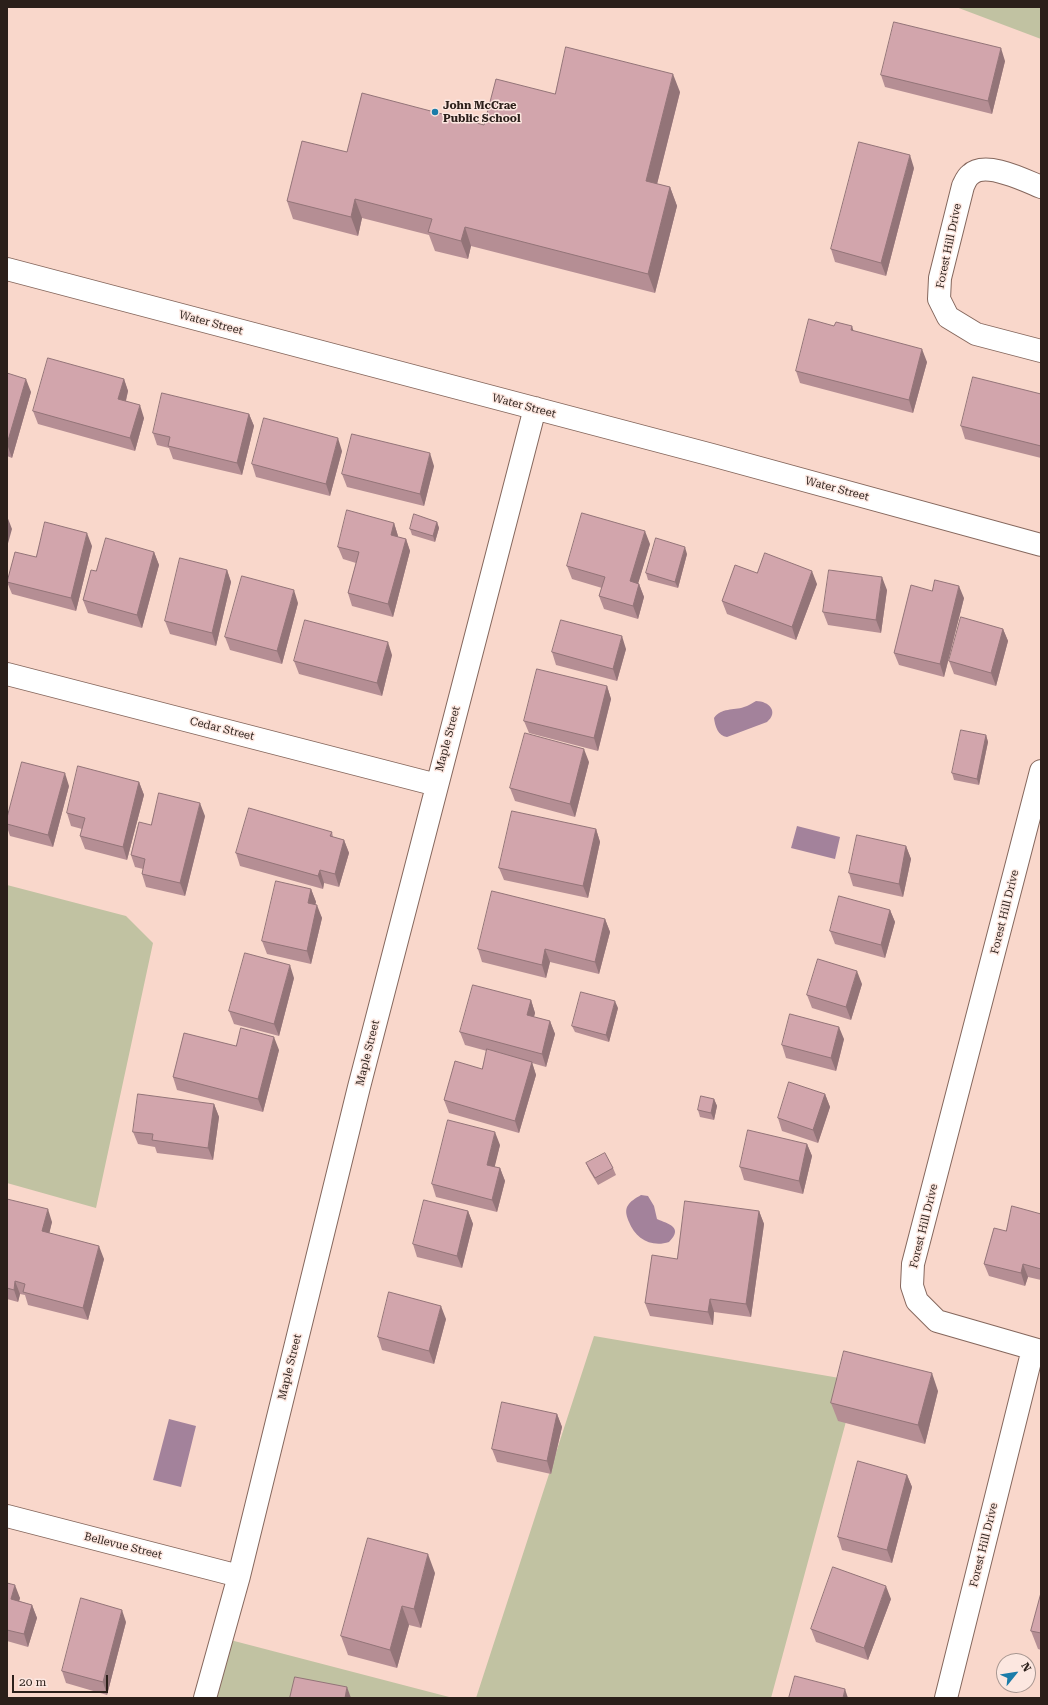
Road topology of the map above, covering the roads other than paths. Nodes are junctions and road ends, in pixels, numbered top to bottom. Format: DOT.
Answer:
graph roads {
  1 [pos="1041,187"];
  2 [pos="7,269"];
  3 [pos="1041,351"];
  4 [pos="534,408"];
  5 [pos="1041,545"];
  6 [pos="7,674"];
  7 [pos="1041,771"];
  8 [pos="437,785"];
  9 [pos="1037,1350"];
  10 [pos="7,1516"];
  11 [pos="239,1576"];
  12 [pos="205,1698"];
  13 [pos="946,1698"];
  1 -- 3 [label="street, Forest Hill Drive"];
  2 -- 4 [label="street, Water Street"];
  4 -- 5 [label="street, Water Street"];
  4 -- 8 [label="street, Maple Street"];
  6 -- 8 [label="street, Cedar Street"];
  7 -- 9 [label="street, Forest Hill Drive"];
  8 -- 11 [label="street, Maple Street"];
  9 -- 13 [label="street, Forest Hill Drive"];
  10 -- 11 [label="street, Bellevue Street"];
  11 -- 12 [label="street, Maple Street"];
}
